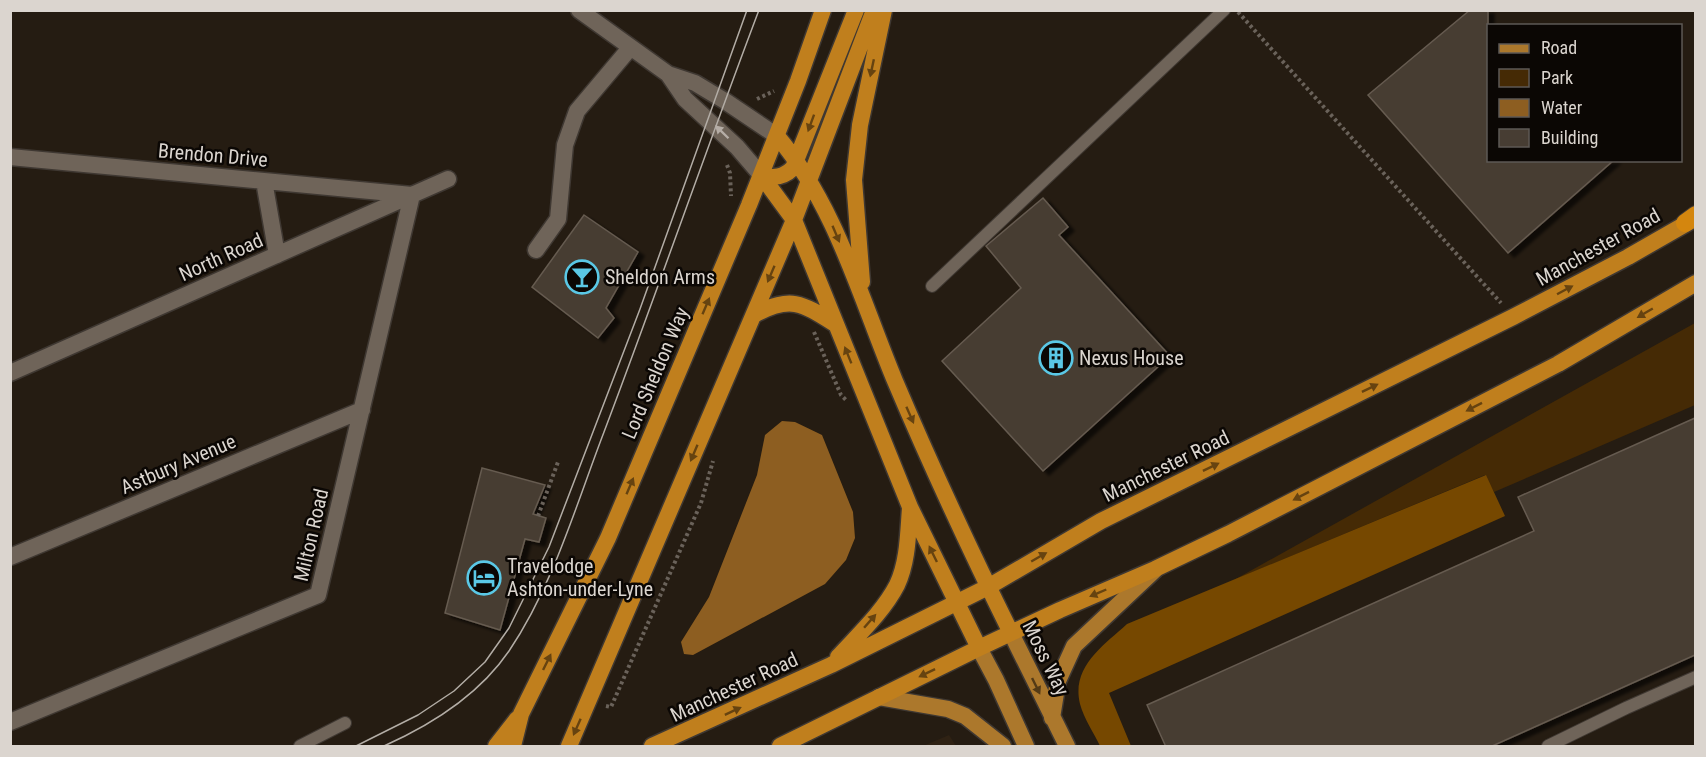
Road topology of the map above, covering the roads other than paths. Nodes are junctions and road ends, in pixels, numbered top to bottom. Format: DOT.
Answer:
graph roads {
  1 [pos="579,10"];
  2 [pos="823,10"];
  3 [pos="856,10"];
  4 [pos="874,10"];
  5 [pos="884,10"];
  6 [pos="1224,10"];
  7 [pos="630,48"];
  8 [pos="668,74"];
  9 [pos="777,136"];
  10 [pos="10,157"];
  11 [pos="796,159"];
  12 [pos="761,175"];
  13 [pos="448,180"];
  14 [pos="264,181"];
  15 [pos="809,182"];
  16 [pos="412,195"];
  17 [pos="1692,219"];
  18 [pos="794,220"];
  19 [pos="536,250"];
  20 [pos="277,255"];
  21 [pos="1695,283"];
  22 [pos="932,286"];
  23 [pos="863,297"];
  24 [pos="754,315"];
  25 [pos="835,324"];
  26 [pos="10,373"];
  27 [pos="362,410"];
  28 [pos="910,507"];
  29 [pos="10,557"];
  30 [pos="1155,569"];
  31 [pos="988,587"];
  32 [pos="957,601"];
  33 [pos="1011,633"];
  34 [pos="979,648"];
  35 [pos="831,665"];
  36 [pos="1695,677"];
  37 [pos="879,697"];
  38 [pos="521,714"];
  39 [pos="1052,718"];
  40 [pos="10,722"];
  41 [pos="345,723"];
  42 [pos="300,747"];
  43 [pos="496,747"];
  44 [pos="513,747"];
  45 [pos="569,747"];
  46 [pos="652,747"];
  47 [pos="780,747"];
  48 [pos="1003,747"];
  49 [pos="1026,747"];
  50 [pos="1067,747"];
  51 [pos="1548,747"];
  1 -- 7 [label="street"];
  2 -- 9 [label="highway, Lord Sheldon Way"];
  3 -- 11 [label="highway, one-way"];
  4 -- 15 [label="highway"];
  5 -- 23 [label="highway, one-way"];
  6 -- 22 [label="lane"];
  7 -- 8 [label="street"];
  7 -- 19 [label="street"];
  8 -- 9 [label="street"];
  12 -- 8 [label="street, one-way"];
  9 -- 11 [label="highway"];
  9 -- 12 [label="highway, Lord Sheldon Way"];
  10 -- 14 [label="street, Brendon Drive"];
  11 -- 12 [label="highway"];
  11 -- 15 [label="highway"];
  12 -- 18 [label="highway"];
  38 -- 12 [label="highway, Lord Sheldon Way, one-way"];
  13 -- 16 [label="street, North Road"];
  14 -- 16 [label="street, Brendon Drive"];
  14 -- 20 [label="street"];
  15 -- 18 [label="highway"];
  15 -- 23 [label="highway, one-way"];
  16 -- 20 [label="street, North Road"];
  16 -- 27 [label="street, Milton Road"];
  31 -- 17 [label="highway, Manchester Road, one-way"];
  18 -- 24 [label="highway, one-way"];
  18 -- 25 [label="highway"];
  20 -- 26 [label="street, North Road"];
  21 -- 30 [label="highway, one-way"];
  23 -- 31 [label="highway, one-way"];
  24 -- 25 [label="highway"];
  24 -- 45 [label="highway, one-way"];
  28 -- 25 [label="highway, one-way"];
  27 -- 29 [label="street, Astbury Avenue"];
  27 -- 40 [label="street, Milton Road"];
  32 -- 28 [label="highway, one-way"];
  35 -- 28 [label="highway, one-way"];
  30 -- 33 [label="highway, one-way"];
  30 -- 39 [label="main road"];
  31 -- 32 [label="highway, Manchester Road"];
  31 -- 33 [label="highway, Moss Way"];
  32 -- 34 [label="highway"];
  32 -- 35 [label="highway, Manchester Road"];
  33 -- 34 [label="highway"];
  33 -- 39 [label="main road, Moss Way, one-way"];
  34 -- 37 [label="highway, one-way"];
  34 -- 49 [label="main road"];
  46 -- 35 [label="highway, Manchester Road, one-way"];
  36 -- 51 [label="lane"];
  37 -- 47 [label="highway"];
  37 -- 48 [label="main road"];
  38 -- 43 [label="highway"];
  38 -- 44 [label="highway, Lord Sheldon Way"];
  39 -- 50 [label="main road, Moss Way"];
  41 -- 42 [label="lane"];
}
